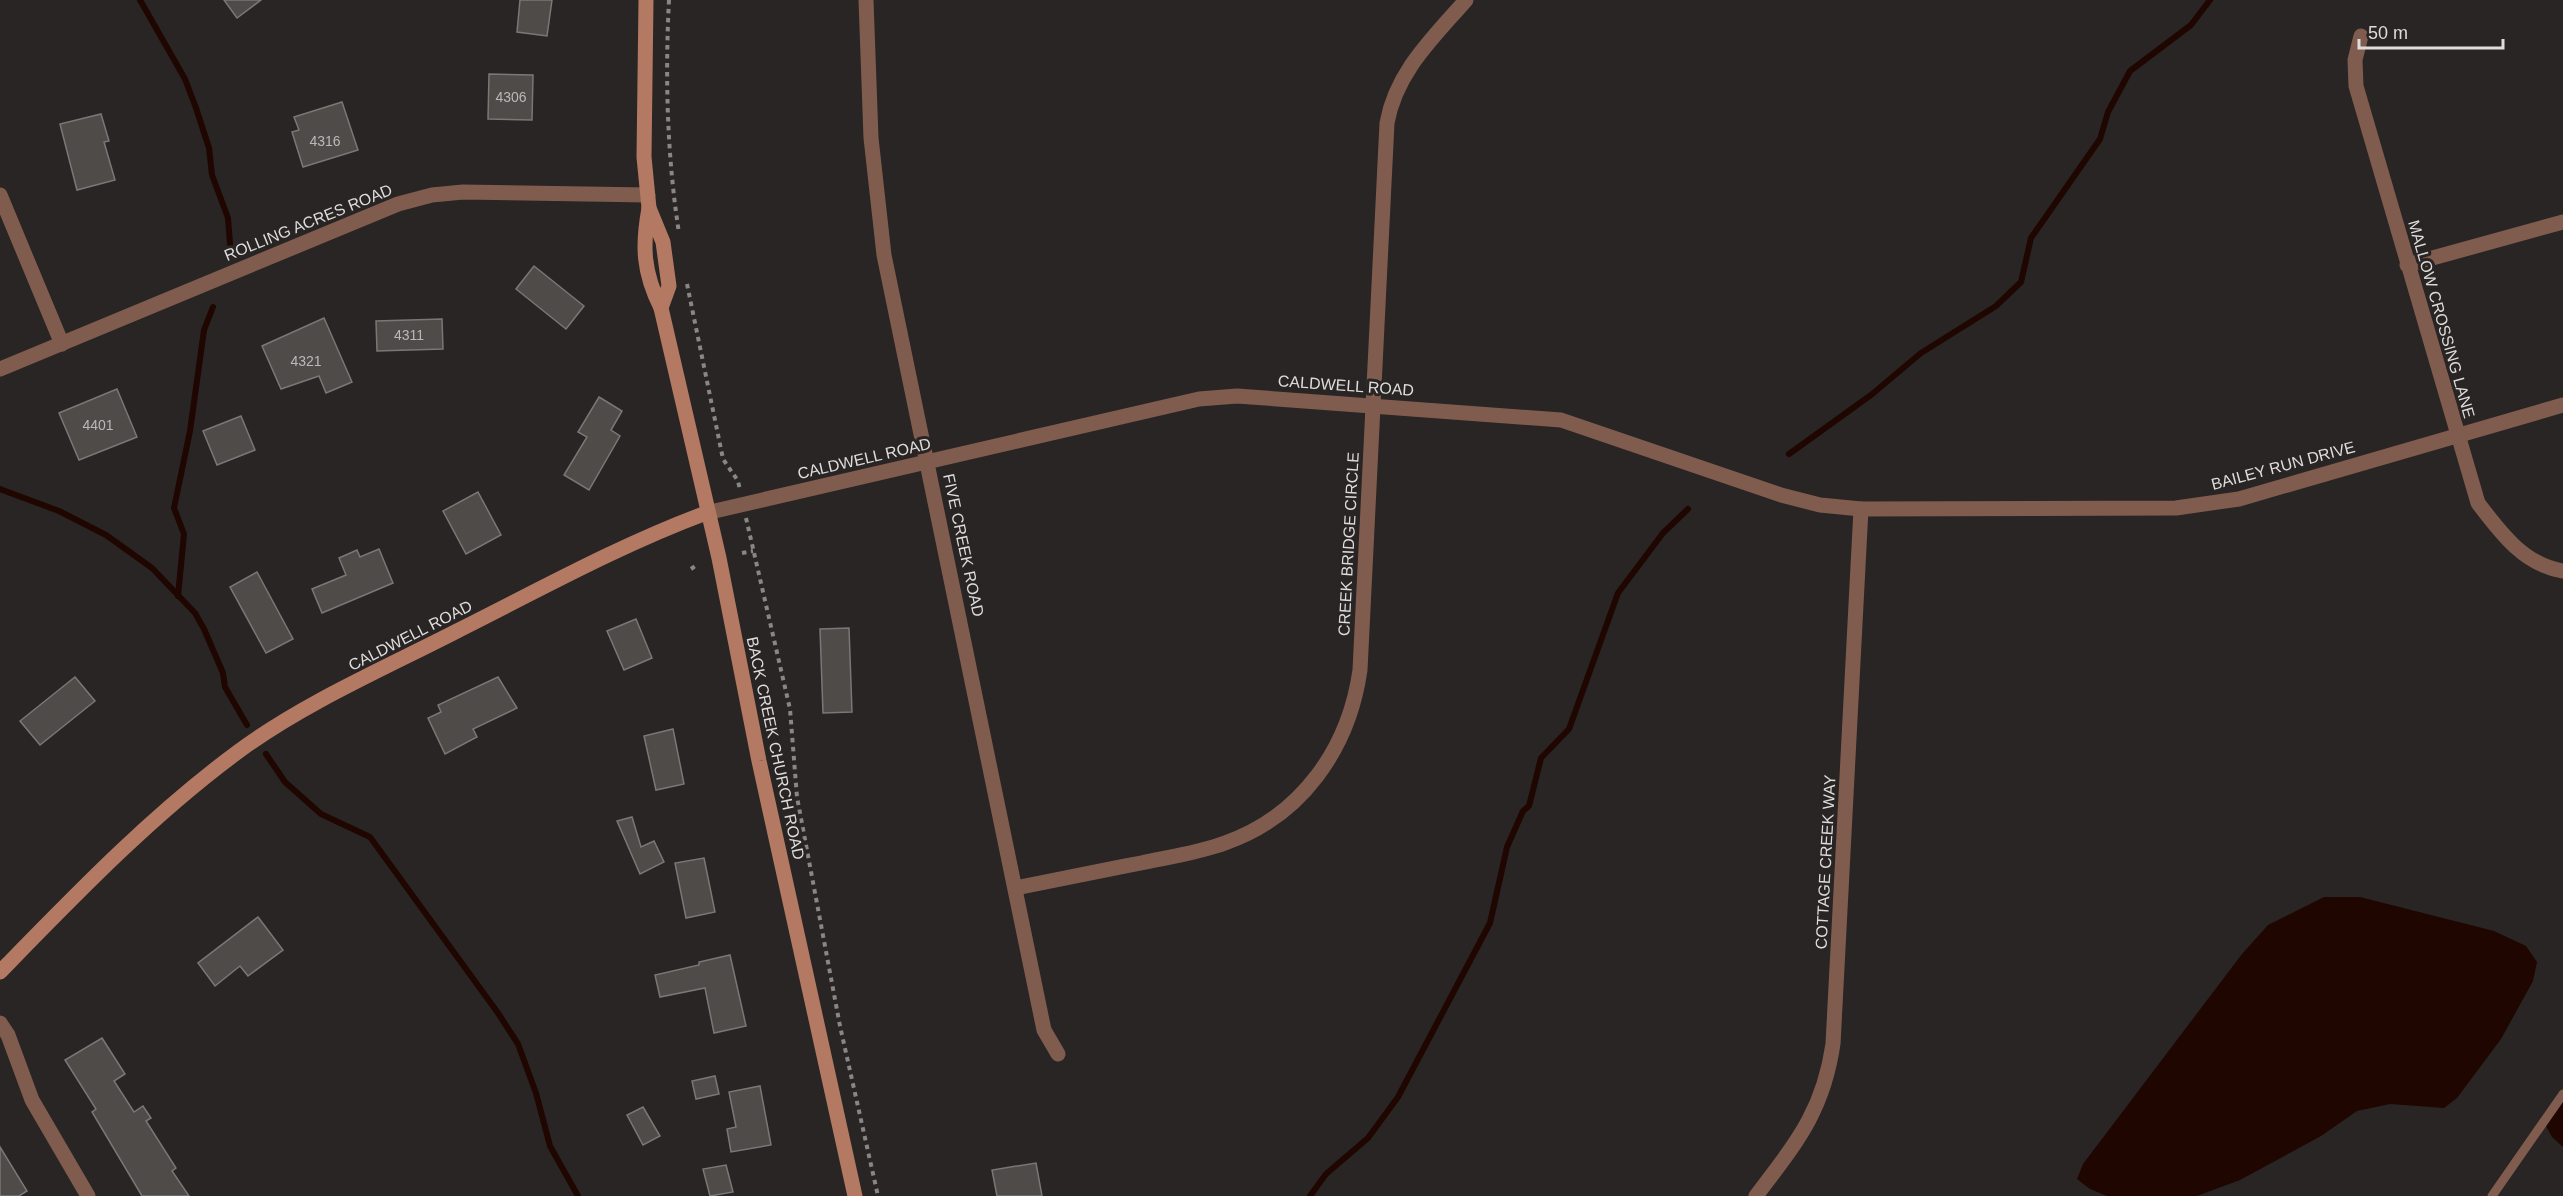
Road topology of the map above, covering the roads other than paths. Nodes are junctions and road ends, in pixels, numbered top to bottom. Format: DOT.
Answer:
graph roads {
  1 [pos="646,0"];
  2 [pos="866,0"];
  3 [pos="1466,0"];
  4 [pos="2361,36"];
  5 [pos="0,195"];
  6 [pos="649,201"];
  7 [pos="2563,222"];
  8 [pos="2407,265"];
  9 [pos="62,344"];
  10 [pos="0,369"];
  11 [pos="1373,405"];
  12 [pos="2563,405"];
  13 [pos="2457,436"];
  14 [pos="928,462"];
  15 [pos="1861,509"];
  16 [pos="706,513"];
  17 [pos="2563,571"];
  18 [pos="1016,888"];
  19 [pos="0,972"];
  20 [pos="0,1023"];
  21 [pos="1058,1054"];
  22 [pos="2563,1094"];
  23 [pos="88,1196"];
  24 [pos="855,1196"];
  25 [pos="1756,1196"];
  26 [pos="2492,1196"];
  1 -- 6 [label="street, BACK CREEK CHURCH ROAD"];
  2 -- 14 [label="street, FIVE CREEK ROAD"];
  3 -- 11 [label="street, CREEK BRIDGE CIRCLE"];
  4 -- 8 [label="street, MALLOW CROSSING LANE"];
  5 -- 9 [label="street"];
  6 -- 9 [label="street, ROLLING ACRES ROAD"];
  6 -- 16 [label="street, BACK CREEK CHURCH ROAD"];
  7 -- 8 [label="street"];
  8 -- 13 [label="street, MALLOW CROSSING LANE"];
  9 -- 10 [label="street, ROLLING ACRES ROAD"];
  11 -- 14 [label="street, CALDWELL ROAD"];
  11 -- 15 [label="street, CALDWELL ROAD"];
  11 -- 18 [label="street, CREEK BRIDGE CIRCLE"];
  12 -- 13 [label="street, BAILEY RUN DRIVE"];
  13 -- 15 [label="street, BAILEY RUN DRIVE"];
  13 -- 17 [label="street, MALLOW CROSSING LANE"];
  14 -- 16 [label="street, CALDWELL ROAD"];
  14 -- 18 [label="street, FIVE CREEK ROAD"];
  15 -- 25 [label="street, COTTAGE CREEK WAY"];
  16 -- 19 [label="street, CALDWELL ROAD"];
  16 -- 24 [label="street, BACK CREEK CHURCH ROAD"];
  18 -- 21 [label="street, FIVE CREEK ROAD"];
  20 -- 23 [label="street"];
  22 -- 26 [label="lane"];
}
